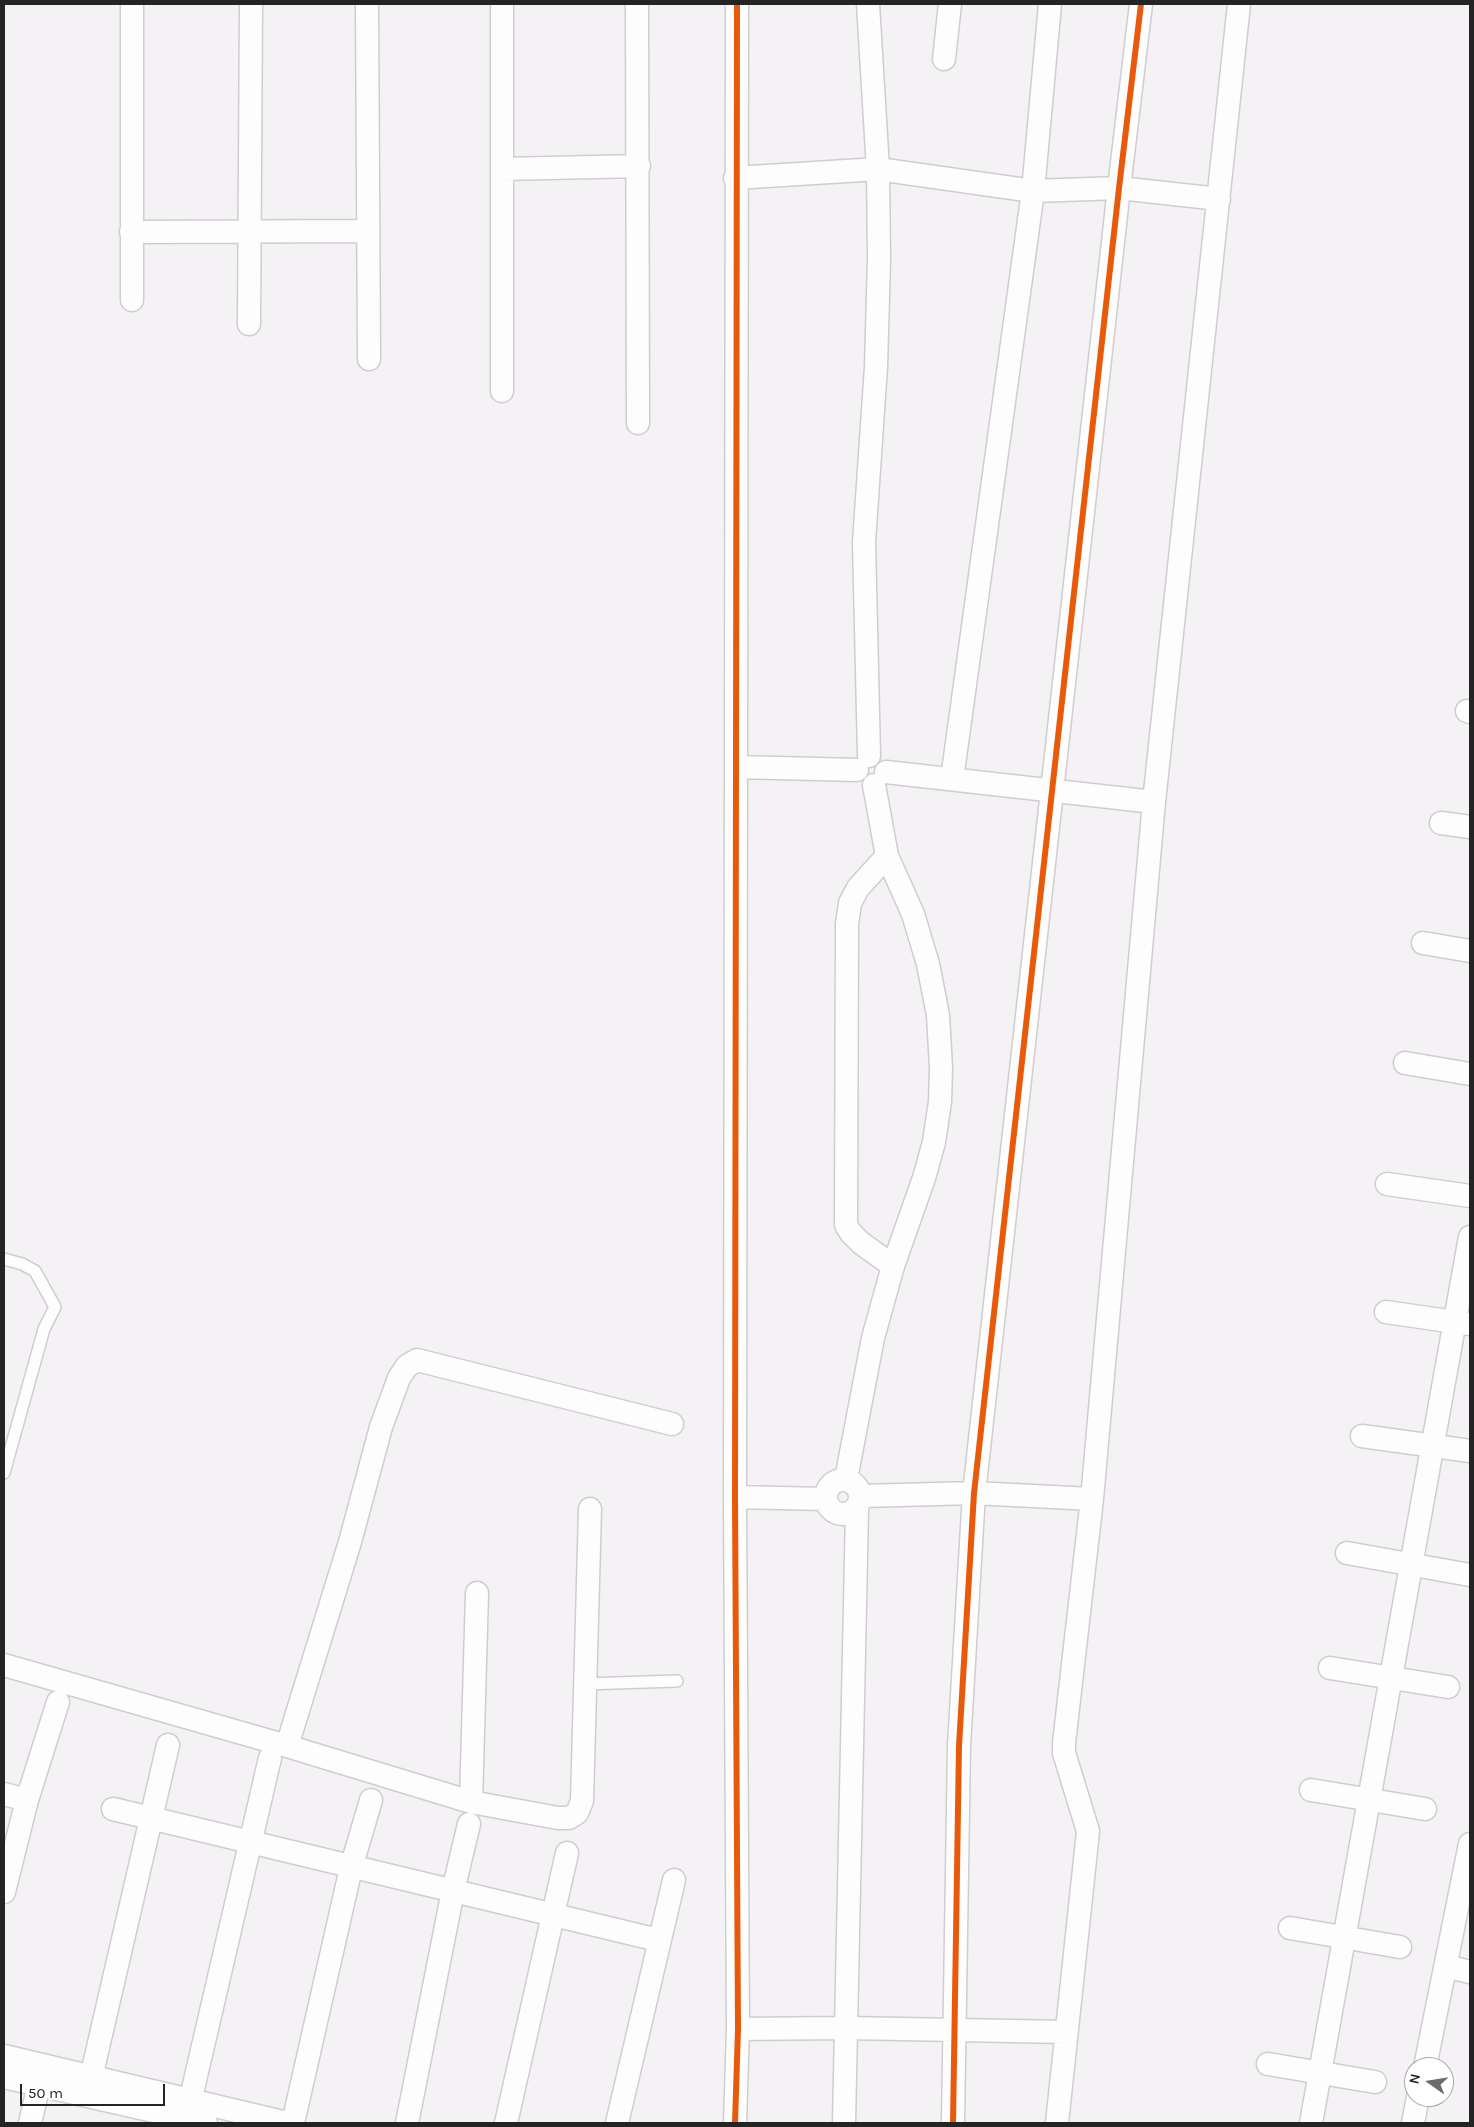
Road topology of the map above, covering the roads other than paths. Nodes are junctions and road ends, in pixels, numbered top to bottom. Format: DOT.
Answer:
graph roads {
  1 [pos="132,4"];
  2 [pos="251,4"];
  3 [pos="368,4"];
  4 [pos="502,4"];
  5 [pos="638,4"];
  6 [pos="737,4"];
  7 [pos="868,4"];
  8 [pos="950,4"];
  9 [pos="1050,4"];
  10 [pos="1141,4"];
  11 [pos="1239,4"];
  12 [pos="944,59"];
  13 [pos="639,166"];
  14 [pos="503,169"];
  15 [pos="878,169"];
  16 [pos="735,178"];
  17 [pos="1119,188"];
  18 [pos="1033,191"];
  19 [pos="1219,199"];
  20 [pos="367,231"];
  21 [pos="131,232"];
  22 [pos="250,232"];
  23 [pos="132,300"];
  24 [pos="249,324"];
  25 [pos="368,359"];
  26 [pos="502,391"];
  27 [pos="638,423"];
  28 [pos="863,763"];
  29 [pos="737,767"];
  30 [pos="880,779"];
  31 [pos="952,779"];
  32 [pos="1053,792"];
  33 [pos="1154,802"];
  34 [pos="1441,822"];
  35 [pos="1470,828"];
  36 [pos="887,856"];
  37 [pos="1423,943"];
  38 [pos="1470,951"];
  39 [pos="1405,1064"];
  40 [pos="1470,1074"];
  41 [pos="1387,1184"];
  42 [pos="1470,1196"];
  43 [pos="1470,1237"];
  44 [pos="4,1258"];
  45 [pos="893,1266"];
  46 [pos="1386,1312"];
  47 [pos="1463,1323"];
  48 [pos="672,1424"];
  49 [pos="1362,1436"];
  50 [pos="1433,1445"];
  51 [pos="1470,1451"];
  52 [pos="4,1472"];
  53 [pos="846,1479"];
  54 [pos="974,1493"];
  55 [pos="735,1497"];
  56 [pos="825,1499"];
  57 [pos="1092,1499"];
  58 [pos="859,1503"];
  59 [pos="590,1509"];
  60 [pos="1347,1553"];
  61 [pos="1410,1565"];
  62 [pos="1470,1575"];
  63 [pos="476,1593"];
  64 [pos="4,1665"];
  65 [pos="1330,1668"];
  66 [pos="1390,1678"];
  67 [pos="677,1681"];
  68 [pos="585,1684"];
  69 [pos="1448,1687"];
  70 [pos="58,1702"];
  71 [pos="168,1745"];
  72 [pos="279,1752"];
  73 [pos="1311,1790"];
  74 [pos="4,1794"];
  75 [pos="27,1800"];
  76 [pos="370,1800"];
  77 [pos="1368,1800"];
  78 [pos="471,1802"];
  79 [pos="113,1809"];
  80 [pos="1425,1809"];
  81 [pos="150,1819"];
  82 [pos="469,1824"];
  83 [pos="250,1842"];
  84 [pos="1470,1844"];
  85 [pos="567,1853"];
  86 [pos="351,1868"];
  87 [pos="674,1880"];
  88 [pos="453,1891"];
  89 [pos="4,1892"];
  90 [pos="553,1914"];
  91 [pos="1290,1928"];
  92 [pos="1344,1937"];
  93 [pos="658,1940"];
  94 [pos="1400,1947"];
  95 [pos="1446,1966"];
  96 [pos="1470,1972"];
  97 [pos="846,2028"];
  98 [pos="738,2029"];
  99 [pos="955,2031"];
  100 [pos="1066,2032"];
  101 [pos="4,2056"];
  102 [pos="1426,2057"];
  103 [pos="1268,2064"];
  104 [pos="1319,2073"];
  105 [pos="41,2075"];
  106 [pos="4,2077"];
  107 [pos="1375,2082"];
  108 [pos="89,2086"];
  109 [pos="1416,2107"];
  110 [pos="160,2111"];
  111 [pos="194,2114"];
  112 [pos="30,2123"];
  113 [pos="287,2123"];
  114 [pos="293,2123"];
  115 [pos="407,2123"];
  116 [pos="506,2123"];
  117 [pos="617,2123"];
  118 [pos="735,2123"];
  119 [pos="844,2123"];
  120 [pos="953,2123"];
  121 [pos="1057,2123"];
  122 [pos="1311,2123"];
  123 [pos="1413,2123"];
  1 -- 21 [label="street"];
  2 -- 22 [label="street"];
  3 -- 20 [label="street"];
  4 -- 14 [label="street"];
  5 -- 13 [label="street"];
  6 -- 16 [label="street"];
  7 -- 15 [label="street"];
  8 -- 12 [label="street"];
  9 -- 18 [label="street"];
  10 -- 17 [label="street"];
  11 -- 19 [label="street"];
  13 -- 14 [label="street"];
  13 -- 27 [label="street"];
  14 -- 26 [label="street"];
  15 -- 16 [label="street"];
  15 -- 18 [label="street"];
  15 -- 28 [label="street"];
  16 -- 29 [label="street"];
  17 -- 18 [label="street"];
  17 -- 19 [label="street"];
  17 -- 32 [label="street"];
  18 -- 31 [label="street"];
  19 -- 33 [label="street"];
  20 -- 22 [label="street"];
  20 -- 25 [label="street"];
  21 -- 22 [label="street"];
  21 -- 23 [label="street"];
  22 -- 24 [label="street"];
  28 -- 29 [label="street"];
  28 -- 30 [label="street"];
  29 -- 55 [label="street"];
  30 -- 31 [label="street"];
  30 -- 36 [label="street"];
  31 -- 32 [label="street"];
  32 -- 33 [label="street"];
  32 -- 54 [label="street"];
  33 -- 57 [label="street"];
  34 -- 35 [label="street"];
  36 -- 45 [label="street"];
  36 -- 45 [label="street"];
  37 -- 38 [label="street"];
  39 -- 40 [label="street"];
  41 -- 42 [label="street"];
  43 -- 47 [label="street"];
  44 -- 52 [label="lane"];
  45 -- 53 [label="street"];
  46 -- 47 [label="street"];
  47 -- 50 [label="street"];
  48 -- 72 [label="street"];
  49 -- 50 [label="street"];
  50 -- 51 [label="street"];
  50 -- 61 [label="street"];
  53 -- 56 [label="street"];
  53 -- 58 [label="street"];
  54 -- 57 [label="street"];
  54 -- 58 [label="street"];
  54 -- 99 [label="street"];
  55 -- 56 [label="street"];
  55 -- 98 [label="street"];
  56 -- 58 [label="street"];
  57 -- 100 [label="street"];
  58 -- 97 [label="street"];
  59 -- 68 [label="street"];
  60 -- 61 [label="street"];
  61 -- 62 [label="street"];
  61 -- 66 [label="street"];
  63 -- 78 [label="street"];
  64 -- 72 [label="street"];
  65 -- 66 [label="street"];
  66 -- 69 [label="street"];
  66 -- 77 [label="street"];
  67 -- 68 [label="lane"];
  68 -- 78 [label="street"];
  70 -- 75 [label="street"];
  71 -- 81 [label="street"];
  72 -- 78 [label="street"];
  72 -- 83 [label="street"];
  73 -- 77 [label="street"];
  74 -- 75 [label="street"];
  75 -- 89 [label="street"];
  76 -- 86 [label="street"];
  77 -- 80 [label="street"];
  77 -- 92 [label="street"];
  79 -- 81 [label="street"];
  81 -- 83 [label="street"];
  81 -- 108 [label="street"];
  82 -- 88 [label="street"];
  83 -- 86 [label="street"];
  83 -- 111 [label="street"];
  84 -- 95 [label="street"];
  85 -- 90 [label="street"];
  86 -- 88 [label="street"];
  86 -- 114 [label="street"];
  87 -- 93 [label="street"];
  88 -- 90 [label="street"];
  88 -- 115 [label="street"];
  90 -- 93 [label="street"];
  90 -- 116 [label="street"];
  91 -- 92 [label="street"];
  92 -- 94 [label="street"];
  92 -- 104 [label="street"];
  93 -- 117 [label="street"];
  95 -- 96 [label="street"];
  95 -- 102 [label="street"];
  97 -- 98 [label="street"];
  97 -- 99 [label="street"];
  97 -- 119 [label="street"];
  98 -- 118 [label="street"];
  99 -- 100 [label="street"];
  99 -- 120 [label="street"];
  100 -- 121 [label="street"];
  101 -- 105 [label="street"];
  103 -- 104 [label="street"];
  104 -- 107 [label="street"];
  104 -- 122 [label="street"];
  105 -- 106 [label="street"];
  105 -- 108 [label="street"];
  105 -- 112 [label="street"];
  108 -- 110 [label="street"];
  109 -- 123 [label="street"];
  110 -- 111 [label="street"];
  111 -- 113 [label="street"];
}
